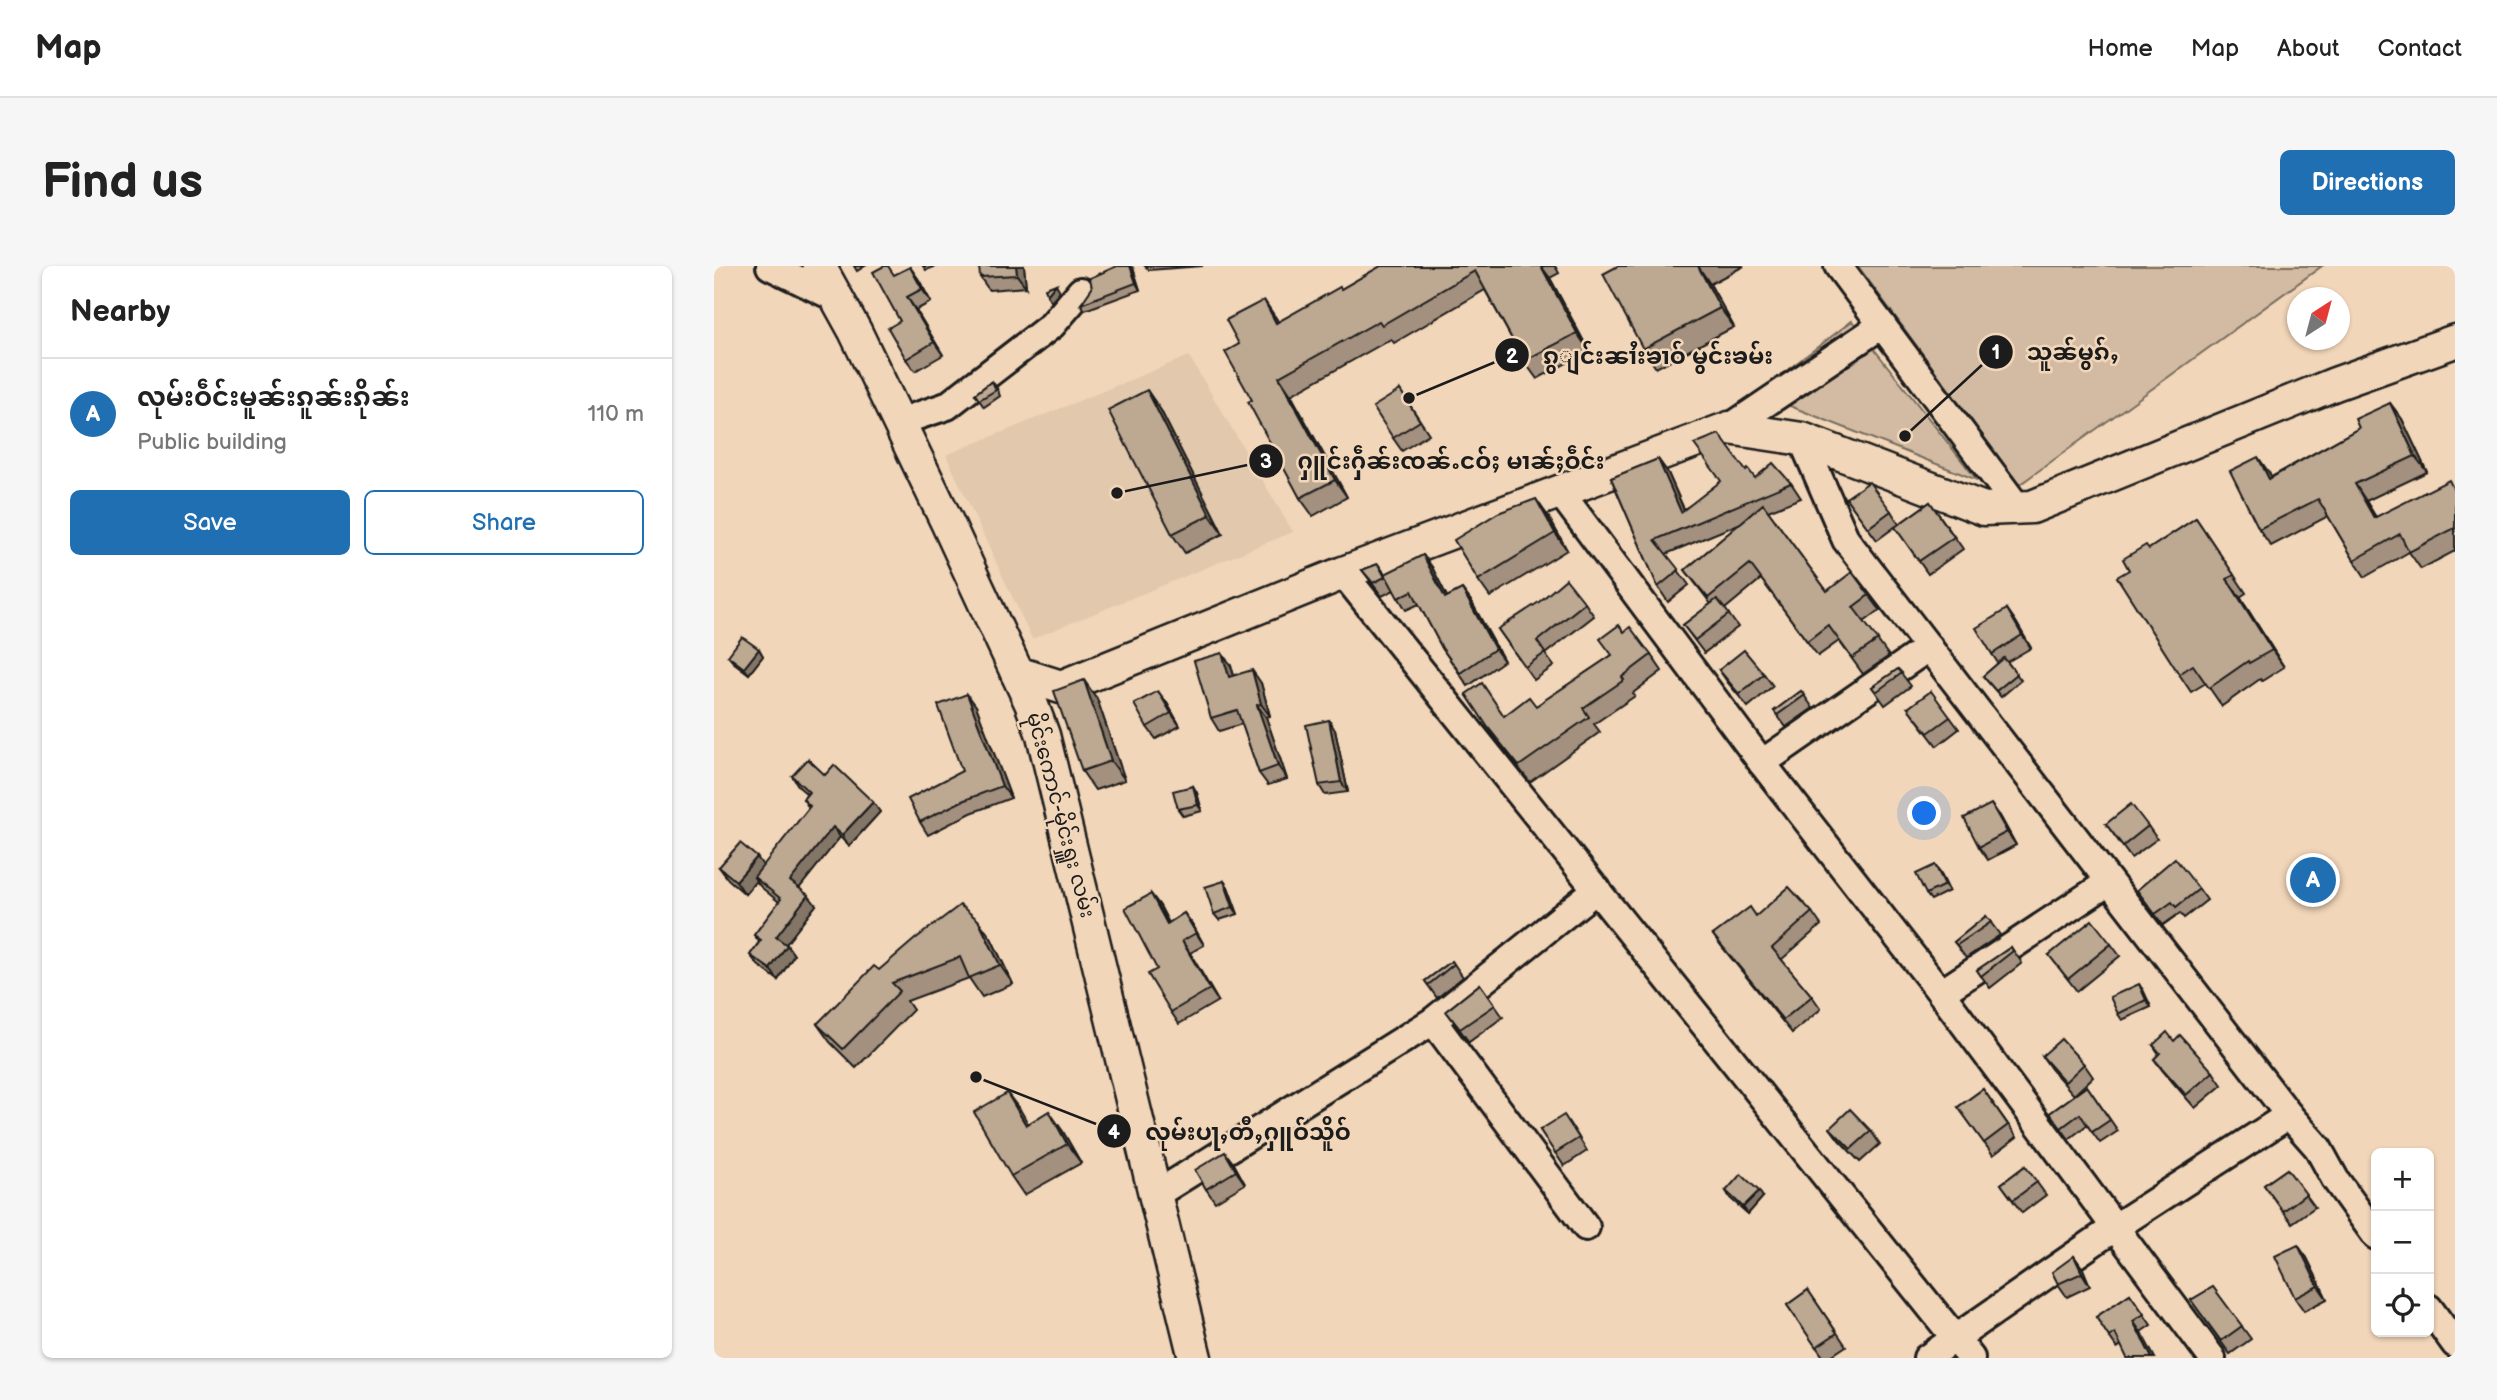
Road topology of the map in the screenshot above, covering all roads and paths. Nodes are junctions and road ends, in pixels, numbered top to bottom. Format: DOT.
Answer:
graph roads {
  1 [pos="770,266"];
  2 [pos="819,266"];
  3 [pos="1838,266"];
  4 [pos="1081,291"];
  5 [pos="836,298"];
  6 [pos="1882,325"];
  7 [pos="2455,341"];
  8 [pos="899,422"];
  9 [pos="1729,428"];
  10 [pos="1802,439"];
  11 [pos="1560,492"];
  12 [pos="2018,508"];
  13 [pos="1343,573"];
  14 [pos="1929,647"];
  15 [pos="1017,673"];
  16 [pos="1061,687"];
  17 [pos="1043,735"];
  18 [pos="1762,764"];
  19 [pos="2109,882"];
  20 [pos="1597,889"];
  21 [pos="1941,993"];
  22 [pos="1433,1021"];
  23 [pos="2289,1115"];
  24 [pos="1155,1195"];
  25 [pos="1586,1227"];
  26 [pos="2114,1228"];
  27 [pos="2371,1229"];
  28 [pos="2434,1315"];
  29 [pos="2455,1344"];
  30 [pos="1963,1348"];
  31 [pos="1195,1358"];
  32 [pos="1927,1358"];
  33 [pos="2211,1358"];
  1 -- 5 [label="street"];
  2 -- 5 [label="main road, မိုင်းကောင်-မိုင်းရှူး လမ်း"];
  3 -- 6 [label="street"];
  4 -- 8 [label="street"];
  5 -- 8 [label="main road, မိုင်းကောင်-မိုင်းရှူး လမ်း"];
  6 -- 9 [label="street"];
  6 -- 12 [label="street"];
  7 -- 12 [label="main road"];
  8 -- 15 [label="main road, မိုင်းကောင်-မိုင်းရှူး လမ်း"];
  9 -- 10 [label="main road"];
  9 -- 11 [label="main road"];
  10 -- 12 [label="main road"];
  10 -- 14 [label="street"];
  11 -- 13 [label="main road"];
  11 -- 18 [label="street"];
  13 -- 16 [label="main road"];
  13 -- 20 [label="street"];
  14 -- 18 [label="street"];
  14 -- 19 [label="street"];
  15 -- 16 [label="main road"];
  15 -- 17 [label="main road, မိုင်းကောင်-မိုင်းရှူး လမ်း"];
  16 -- 17 [label="main road"];
  17 -- 24 [label="main road, မိုင်းကောင်-မိုင်းရှူး လမ်း"];
  18 -- 21 [label="street"];
  19 -- 21 [label="street"];
  19 -- 23 [label="street"];
  20 -- 22 [label="street"];
  20 -- 30 [label="street"];
  21 -- 26 [label="street"];
  22 -- 24 [label="street"];
  22 -- 25 [label="street"];
  23 -- 26 [label="street"];
  23 -- 27 [label="street"];
  24 -- 31 [label="main road, မိုင်းကောင်-မိုင်းရှူး လမ်း"];
  26 -- 30 [label="street"];
  26 -- 33 [label="street"];
  28 -- 29 [label="street"];
  30 -- 32 [label="street"];
}
